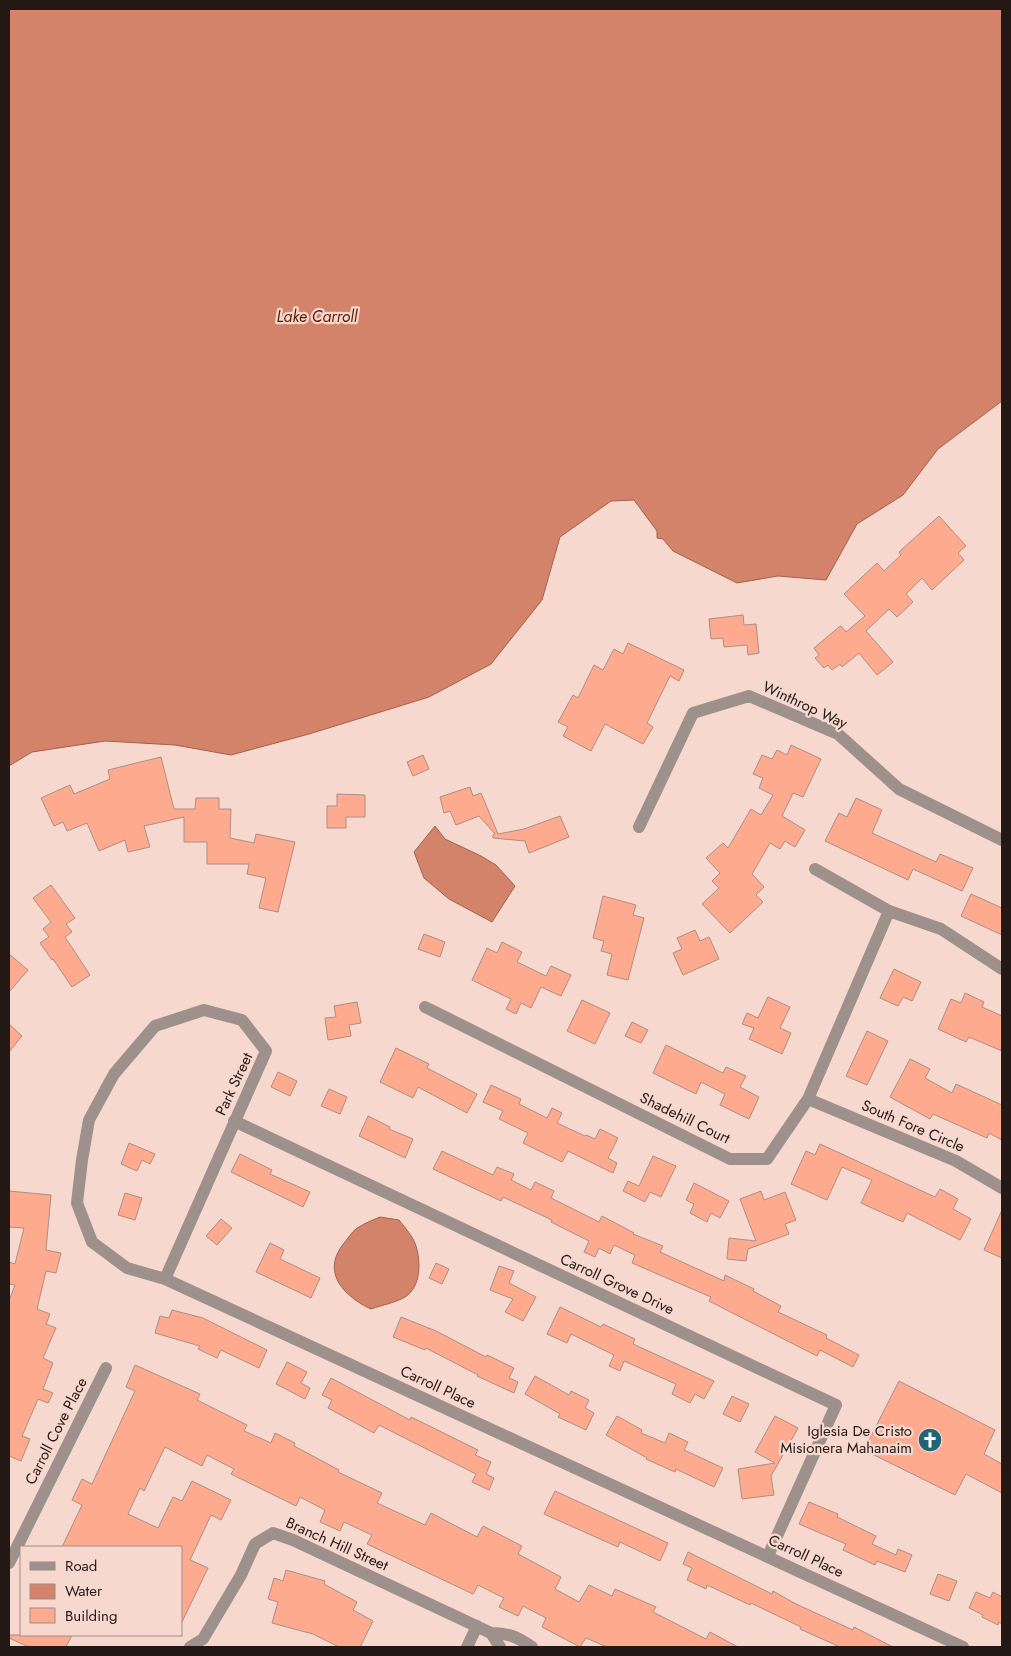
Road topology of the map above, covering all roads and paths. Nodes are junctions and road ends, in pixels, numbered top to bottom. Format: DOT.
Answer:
graph roads {
  1 [pos="639,827"];
  2 [pos="1002,840"];
  3 [pos="815,869"];
  4 [pos="889,911"];
  5 [pos="1002,969"];
  6 [pos="425,1007"];
  7 [pos="134,1051"];
  8 [pos="808,1098"];
  9 [pos="234,1121"];
  10 [pos="1002,1188"];
  11 [pos="165,1279"];
  12 [pos="106,1368"];
  13 [pos="768,1556"];
  14 [pos="9,1563"];
  15 [pos="477,1626"];
  16 [pos="491,1633"];
  17 [pos="190,1647"];
  18 [pos="467,1647"];
  19 [pos="500,1647"];
  20 [pos="532,1647"];
  21 [pos="963,1647"];
  1 -- 2 [label="street, Winthrop Way"];
  3 -- 4 [label="street"];
  4 -- 5 [label="street"];
  4 -- 8 [label="street, Shadehill Court"];
  6 -- 8 [label="street, Shadehill Court"];
  7 -- 9 [label="street, Park Street"];
  7 -- 11 [label="street, Carroll Place"];
  8 -- 10 [label="street, South Fore Circle"];
  9 -- 11 [label="street, Park Street"];
  9 -- 13 [label="street, Carroll Grove Drive"];
  11 -- 13 [label="street, Carroll Place"];
  12 -- 14 [label="street, Carroll Cove Place"];
  13 -- 21 [label="street, Carroll Place"];
  15 -- 16 [label="street, Branch Hill Street"];
  15 -- 17 [label="street, Branch Hill Street"];
  15 -- 18 [label="street"];
  16 -- 19 [label="street"];
  16 -- 20 [label="street, Branch Hill Street"];
}
